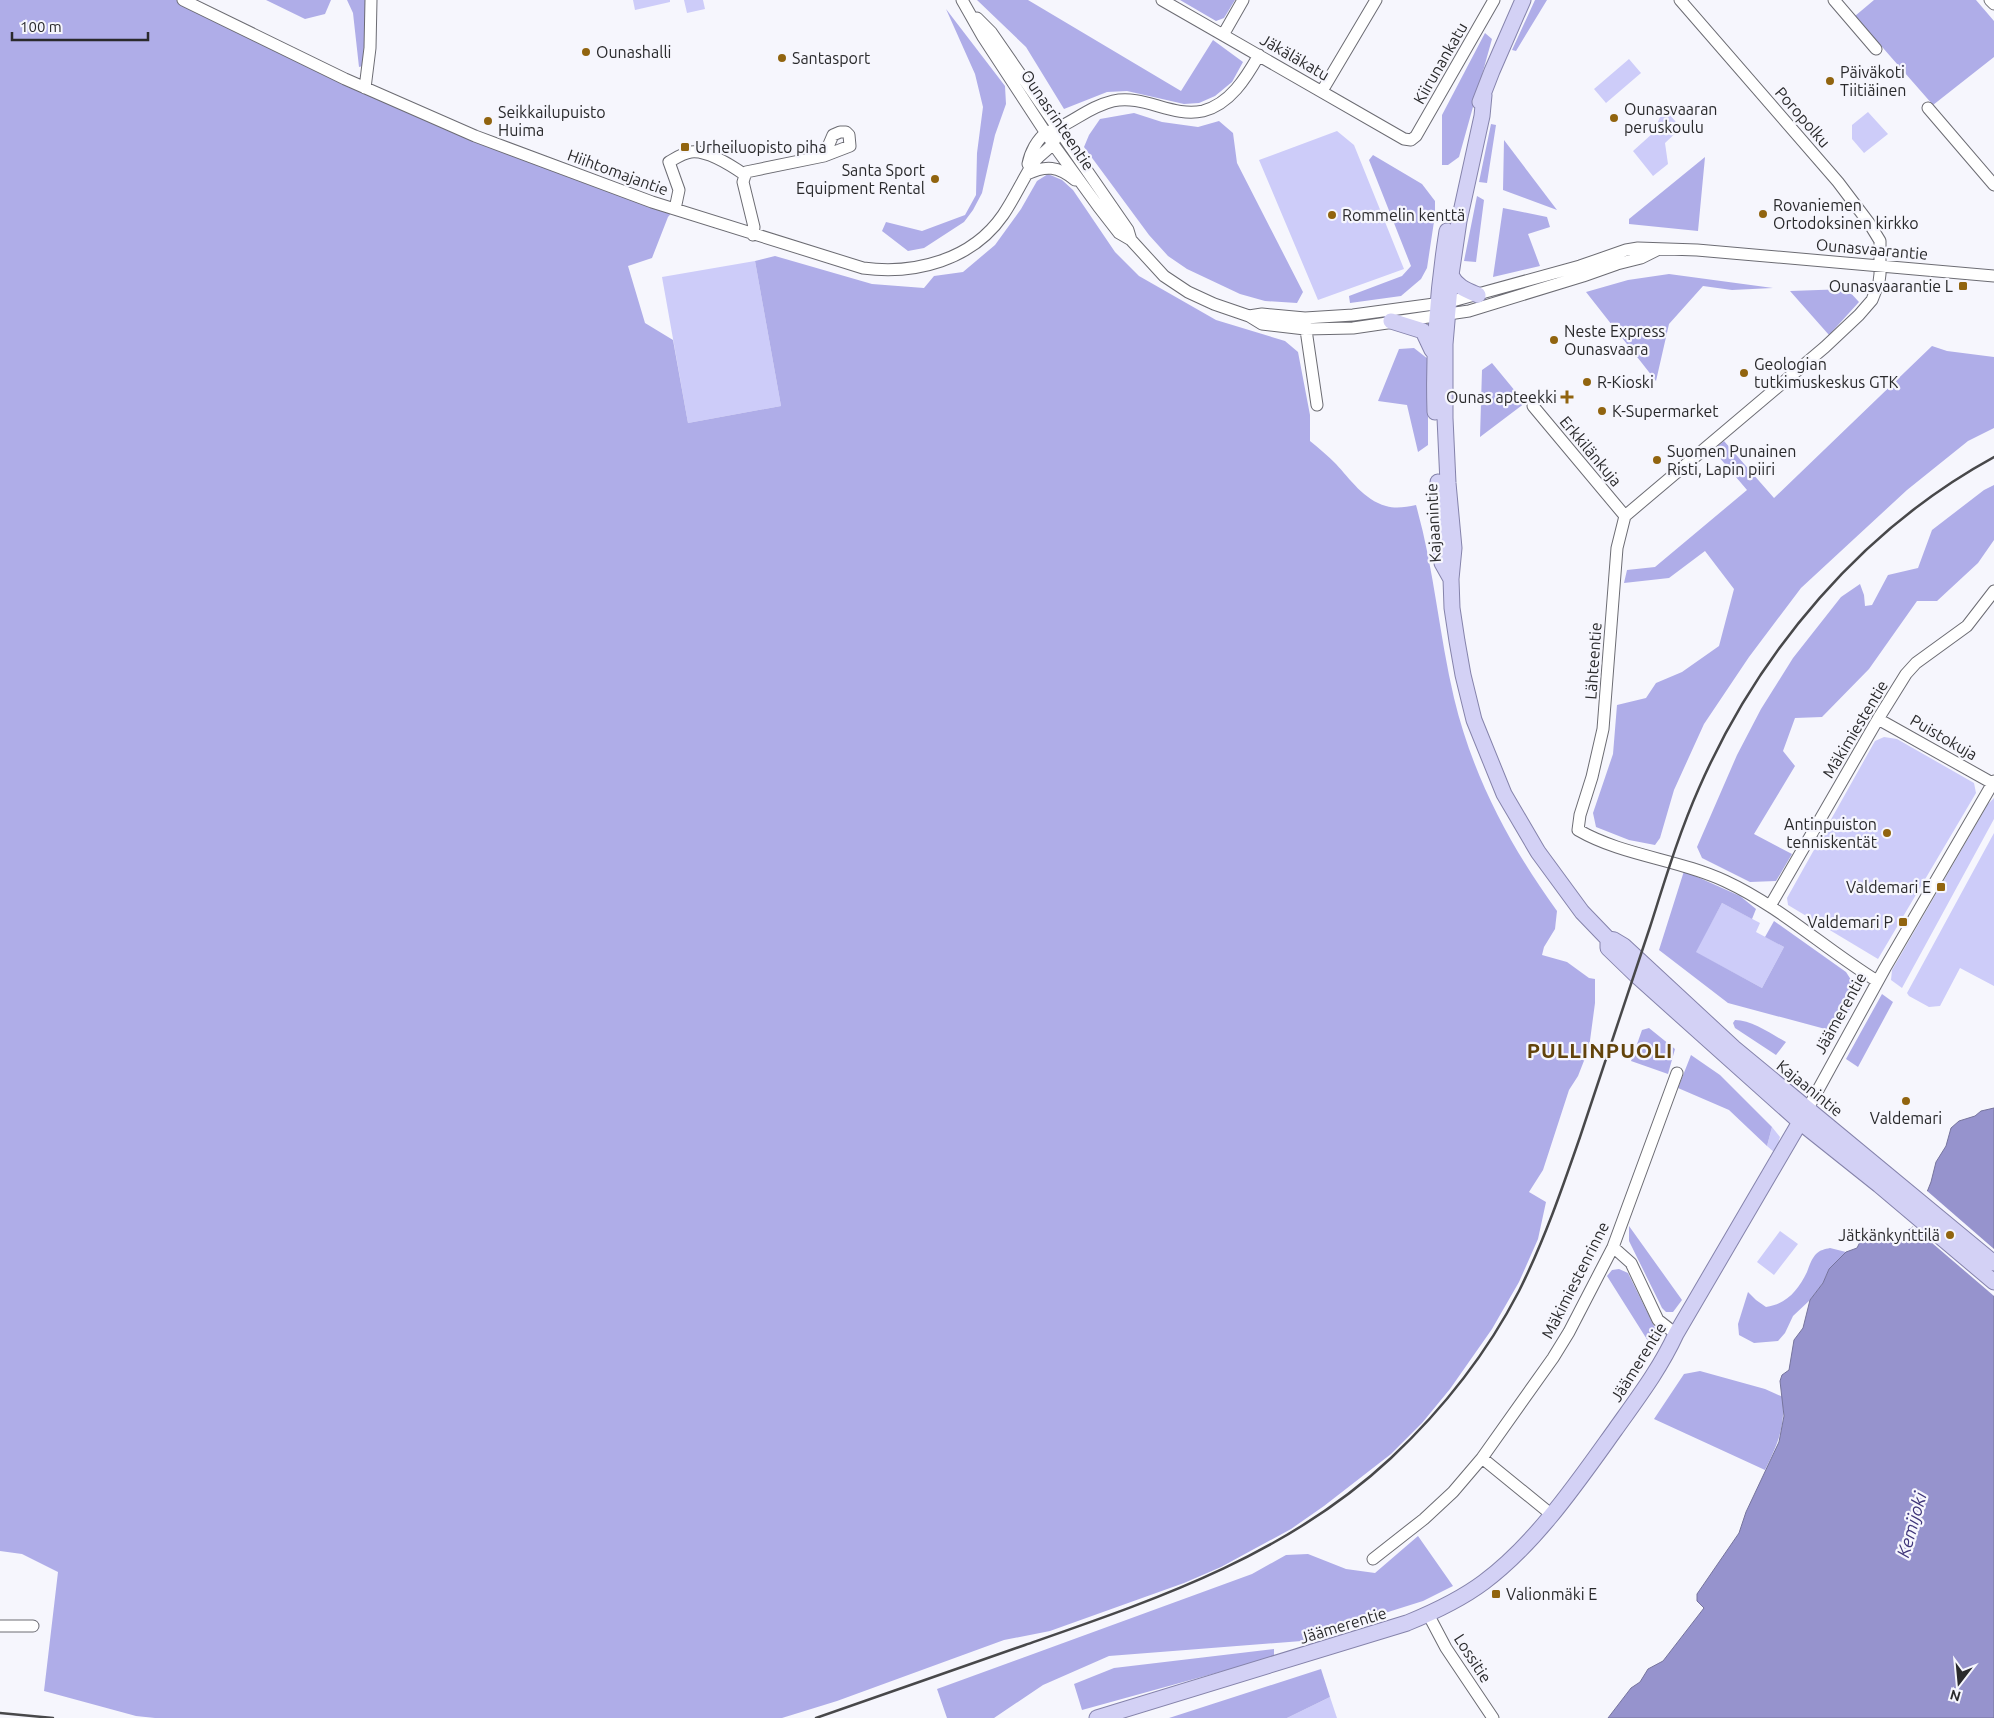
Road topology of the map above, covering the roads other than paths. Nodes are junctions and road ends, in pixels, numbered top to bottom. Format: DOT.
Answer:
graph roads {
  1 [pos="183,0"];
  2 [pos="371,0"];
  3 [pos="962,0"];
  4 [pos="1162,0"];
  5 [pos="1243,0"];
  6 [pos="1376,0"];
  7 [pos="1494,0"];
  8 [pos="1523,0"];
  9 [pos="1680,0"];
  10 [pos="1834,0"];
  11 [pos="1990,0"];
  12 [pos="1994,4"];
  13 [pos="969,10"];
  14 [pos="1223,35"];
  15 [pos="1876,49"];
  16 [pos="1259,55"];
  17 [pos="365,88"];
  18 [pos="1322,91"];
  19 [pos="1484,95"];
  20 [pos="1928,108"];
  21 [pos="1058,128"];
  22 [pos="1046,133"];
  23 [pos="1411,140"];
  24 [pos="1053,144"];
  25 [pos="824,156"];
  26 [pos="1027,174"];
  27 [pos="745,175"];
  28 [pos="1994,184"];
  29 [pos="1082,186"];
  30 [pos="675,209"];
  31 [pos="753,235"];
  32 [pos="1130,240"];
  33 [pos="1657,250"];
  34 [pos="1881,266"];
  35 [pos="1451,275"];
  36 [pos="1994,276"];
  37 [pos="1478,295"];
  38 [pos="1442,309"];
  39 [pos="1390,321"];
  40 [pos="1305,324"];
  41 [pos="1433,352"];
  42 [pos="1317,405"];
  43 [pos="1533,406"];
  44 [pos="1624,516"];
  45 [pos="1451,579"];
  46 [pos="1994,591"];
  47 [pos="1878,719"];
  48 [pos="1994,783"];
  49 [pos="1770,906"];
  50 [pos="1877,981"];
  51 [pos="1677,1073"];
  52 [pos="1804,1116"];
  53 [pos="1884,1180"];
  54 [pos="1613,1246"];
  55 [pos="1994,1263"];
  56 [pos="1994,1282"];
  57 [pos="1676,1334"];
  58 [pos="1482,1458"];
  59 [pos="1552,1515"];
  60 [pos="1373,1559"];
  61 [pos="1428,1614"];
  62 [pos="0,1626"];
  63 [pos="33,1626"];
  64 [pos="1097,1718"];
  65 [pos="1493,1718"];
  1 -- 17 [label="street, Hiihtomajantie"];
  2 -- 17 [label="street"];
  3 -- 13 [label="street, Ounasrinteentie"];
  4 -- 14 [label="street, Jäkäläkatu"];
  5 -- 14 [label="street"];
  6 -- 18 [label="street"];
  7 -- 23 [label="street, Kiirunankatu"];
  8 -- 19 [label="main road, Kajaanintie"];
  9 -- 34 [label="street, Poropolku"];
  10 -- 15 [label="street"];
  11 -- 12 [label="street"];
  13 -- 21 [label="street, Ounasrinteentie"];
  13 -- 22 [label="street, Ounasrinteentie"];
  14 -- 16 [label="street, Jäkäläkatu"];
  16 -- 18 [label="street, Jäkäläkatu"];
  16 -- 21 [label="street"];
  17 -- 30 [label="street, Hiihtomajantie"];
  18 -- 23 [label="street, Jäkäläkatu"];
  19 -- 35 [label="main road, Kajaanintie"];
  19 -- 38 [label="main road, Kajaanintie"];
  20 -- 28 [label="street"];
  21 -- 22 [label="street"];
  21 -- 24 [label="street"];
  21 -- 32 [label="street, Ounasrinteentie"];
  22 -- 24 [label="street, Ounasrinteentie"];
  22 -- 26 [label="street, Hiihtomajantie"];
  24 -- 26 [label="street, Hiihtomajantie"];
  24 -- 29 [label="street, Ounasrinteentie"];
  25 -- 27 [label="street"];
  26 -- 29 [label="street"];
  26 -- 31 [label="street, Hiihtomajantie"];
  27 -- 30 [label="street"];
  27 -- 31 [label="street"];
  29 -- 32 [label="street, Ounasrinteentie"];
  30 -- 31 [label="street, Hiihtomajantie"];
  32 -- 40 [label="street, Ounasrinteentie"];
  33 -- 34 [label="street, Ounasvaarantie"];
  33 -- 37 [label="street, Ounasvaarantie"];
  33 -- 38 [label="street, Ounasvaarantie"];
  34 -- 36 [label="street, Ounasvaarantie"];
  34 -- 44 [label="street"];
  35 -- 37 [label="main road"];
  35 -- 38 [label="main road, Kajaanintie"];
  37 -- 38 [label="street, Ounasvaarantie"];
  38 -- 39 [label="street, Ounasrinteentie"];
  38 -- 40 [label="street, Ounasrinteentie"];
  38 -- 41 [label="main road, Kajaanintie"];
  38 -- 45 [label="main road, Kajaanintie"];
  39 -- 40 [label="street, Ounasrinteentie"];
  39 -- 41 [label="main road"];
  40 -- 42 [label="street"];
  41 -- 45 [label="main road, Kajaanintie"];
  43 -- 44 [label="street, Erkkilänkuja"];
  44 -- 49 [label="street, Lähteentie"];
  45 -- 52 [label="main road"];
  46 -- 47 [label="street, Mäkimiestentie"];
  47 -- 48 [label="street, Puistokuja"];
  47 -- 49 [label="street, Mäkimiestentie"];
  48 -- 50 [label="street, Jäämerentie"];
  49 -- 50 [label="street, Lähteentie"];
  50 -- 52 [label="street, Jäämerentie"];
  51 -- 54 [label="street, Mäkimiestenrinne"];
  52 -- 53 [label="main road"];
  52 -- 57 [label="main road, Jäämerentie"];
  53 -- 55 [label="main road"];
  53 -- 56 [label="main road"];
  54 -- 57 [label="street"];
  54 -- 58 [label="street, Mäkimiestenrinne"];
  57 -- 59 [label="main road, Jäämerentie"];
  58 -- 59 [label="street"];
  58 -- 60 [label="street, Mäkimiestenrinne"];
  59 -- 61 [label="main road, Jäämerentie"];
  61 -- 64 [label="main road, Jäämerentie"];
  61 -- 65 [label="street, Lossitie"];
  62 -- 63 [label="street"];
}
